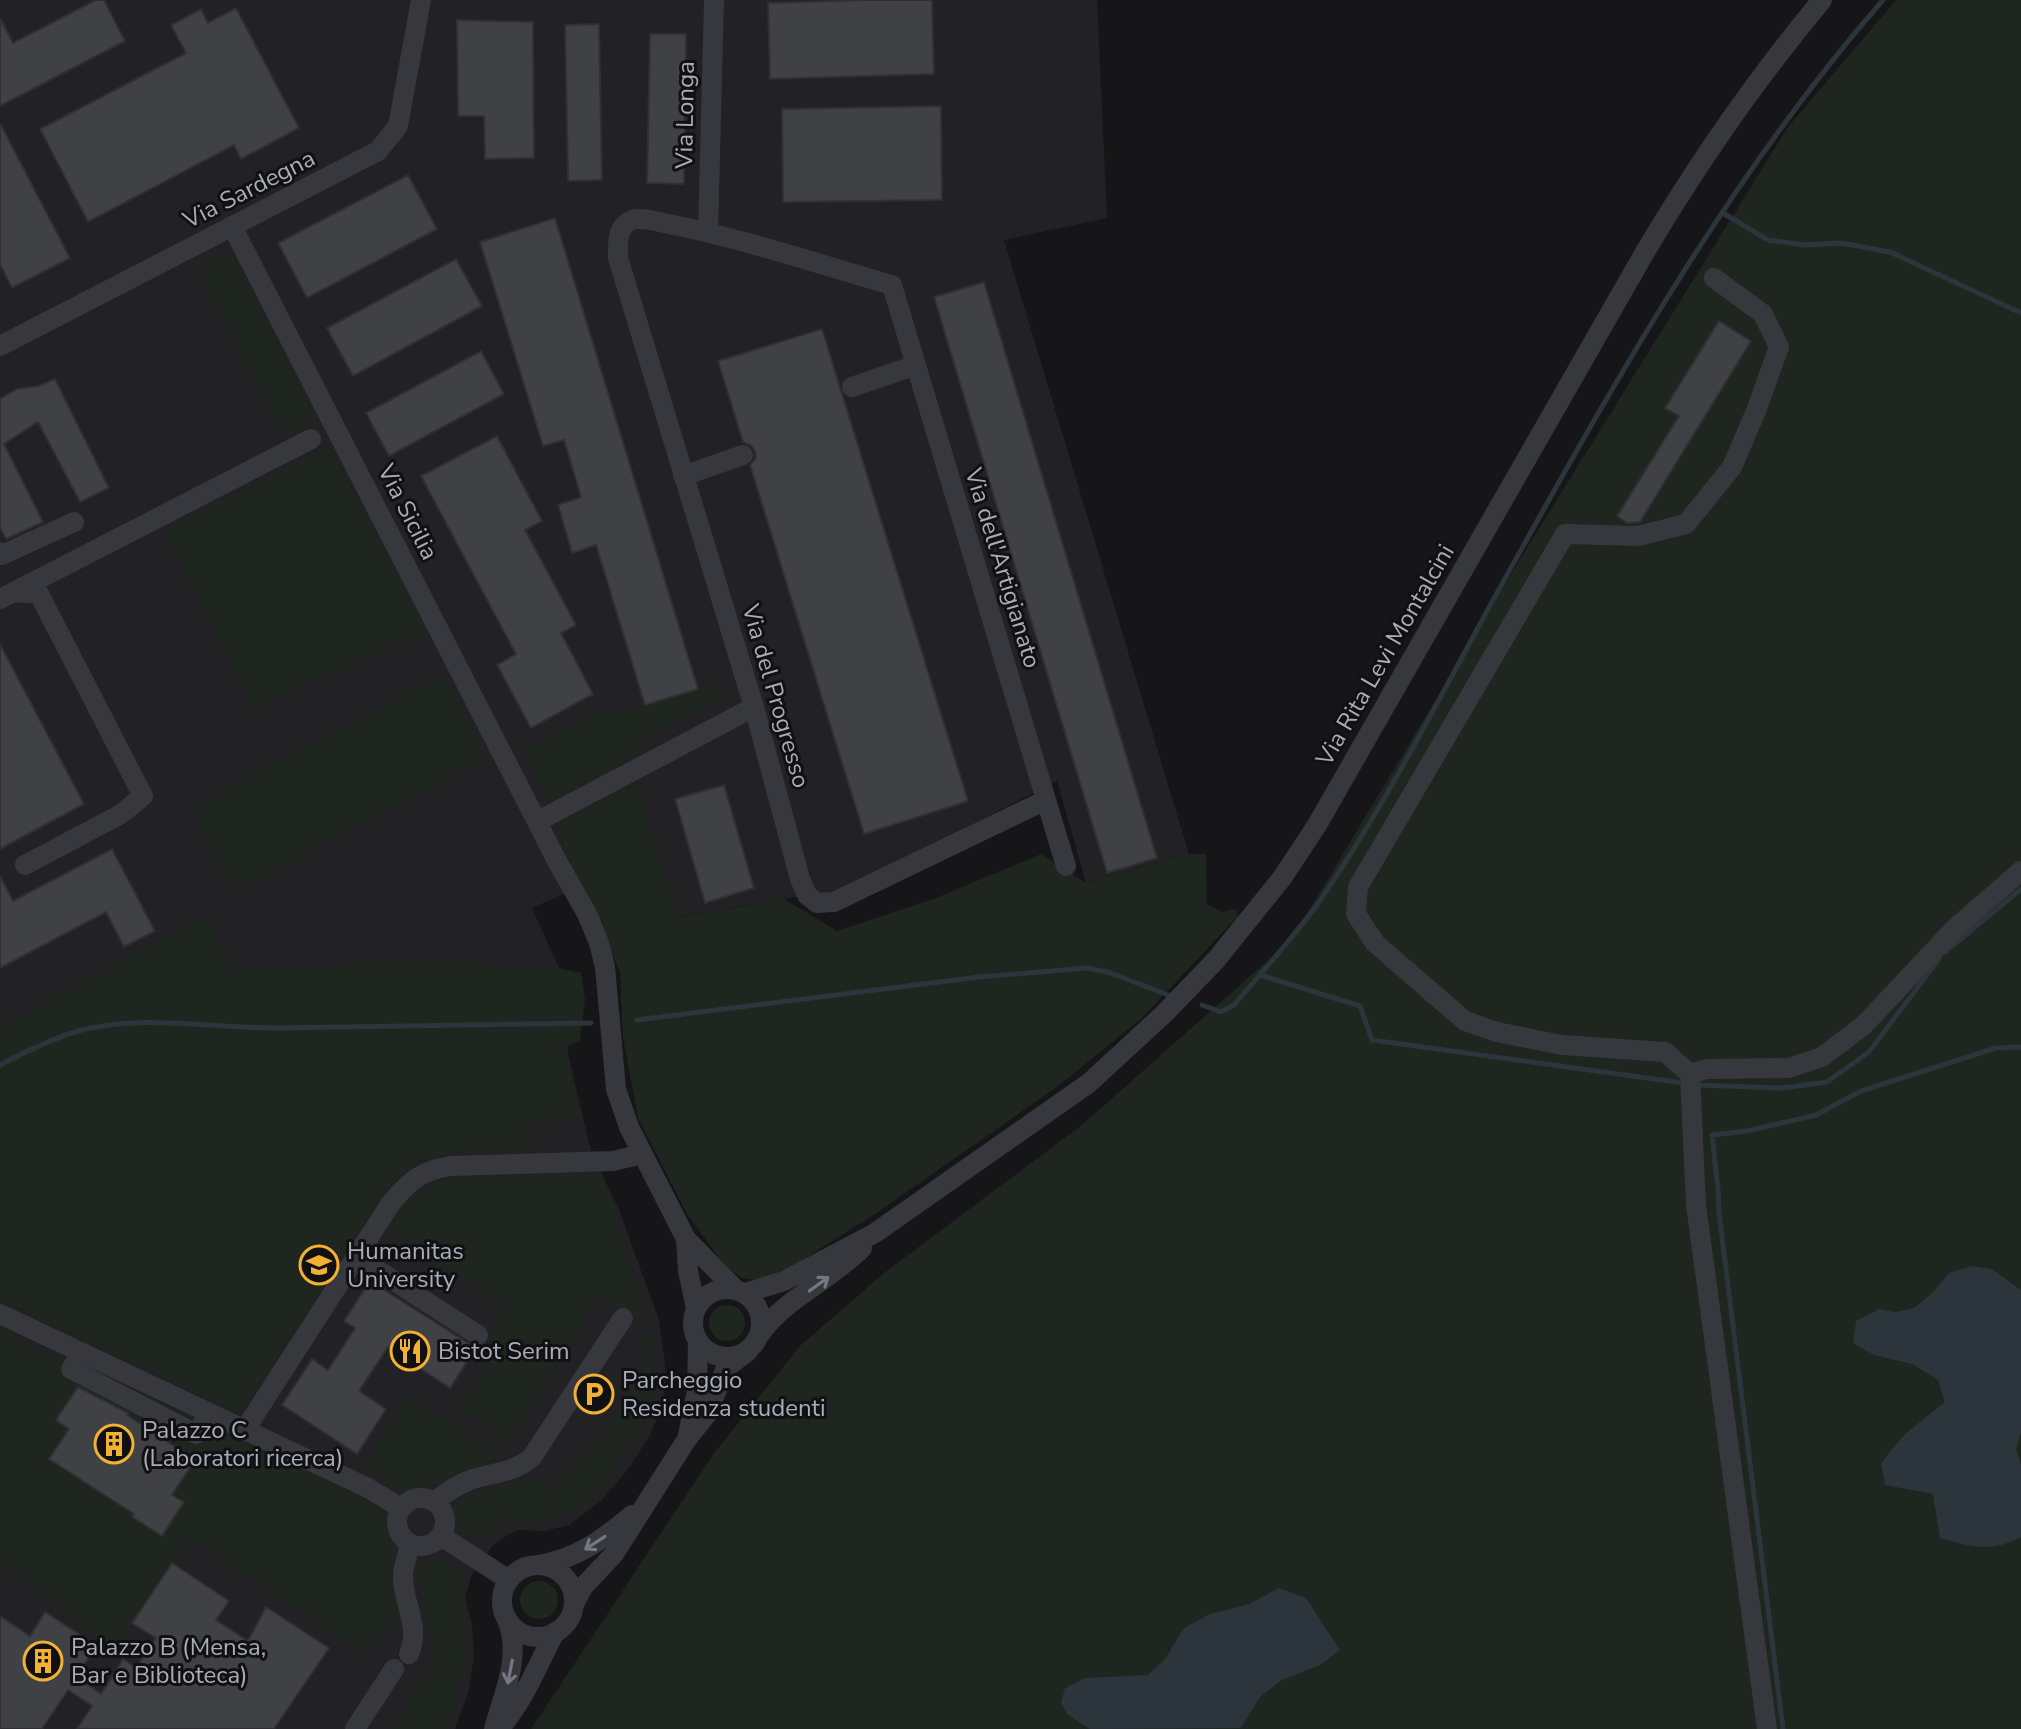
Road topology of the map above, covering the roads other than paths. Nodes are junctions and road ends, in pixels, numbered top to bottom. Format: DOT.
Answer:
graph roads {
  1 [pos="421,0"];
  2 [pos="714,0"];
  3 [pos="1822,0"];
  4 [pos="232,226"];
  5 [pos="708,232"];
  6 [pos="1714,278"];
  7 [pos="0,346"];
  8 [pos="916,365"];
  9 [pos="852,387"];
  10 [pos="311,439"];
  11 [pos="743,455"];
  12 [pos="683,476"];
  13 [pos="74,522"];
  14 [pos="0,552"];
  15 [pos="7,595"];
  16 [pos="754,707"];
  17 [pos="1046,800"];
  18 [pos="538,821"];
  19 [pos="25,865"];
  20 [pos="1066,866"];
  21 [pos="2021,871"];
  22 [pos="1690,1074"];
  23 [pos="642,1154"];
  24 [pos="875,1233"];
  25 [pos="686,1239"];
  26 [pos="357,1257"];
  27 [pos="740,1291"];
  28 [pos="696,1308"];
  29 [pos="0,1314"];
  30 [pos="623,1318"];
  31 [pos="761,1333"];
  32 [pos="478,1335"];
  33 [pos="698,1341"];
  34 [pos="748,1351"];
  35 [pos="244,1431"];
  36 [pos="687,1439"];
  37 [pos="435,1501"];
  38 [pos="644,1504"];
  39 [pos="401,1508"];
  40 [pos="441,1536"];
  41 [pos="410,1544"];
  42 [pos="538,1565"];
  43 [pos="509,1580"];
  44 [pos="574,1604"];
  45 [pos="505,1616"];
  46 [pos="555,1632"];
  47 [pos="355,1729"];
  48 [pos="497,1729"];
  49 [pos="1767,1729"];
  1 -- 4 [label="street, Via Sardegna"];
  2 -- 5 [label="street, Via Longa"];
  3 -- 24 [label="street, Via Rita Levi Montalcini"];
  4 -- 7 [label="street, Via Sardegna"];
  4 -- 18 [label="street, Via Sicilia"];
  5 -- 8 [label="street, Via dell'Artigianato"];
  5 -- 12 [label="street, Via del Progresso"];
  6 -- 22 [label="street"];
  8 -- 9 [label="street"];
  8 -- 17 [label="street, Via dell'Artigianato"];
  10 -- 15 [label="street"];
  11 -- 12 [label="street"];
  12 -- 16 [label="street, Via del Progresso"];
  13 -- 14 [label="street"];
  15 -- 19 [label="street"];
  16 -- 17 [label="street, Via del Progresso"];
  16 -- 18 [label="street"];
  17 -- 20 [label="street, Via dell'Artigianato"];
  18 -- 23 [label="street, Via Sicilia"];
  21 -- 22 [label="street"];
  22 -- 49 [label="street"];
  23 -- 25 [label="street, Via Sicilia"];
  23 -- 26 [label="street"];
  24 -- 27 [label="street, Via Rita Levi Montalcini"];
  31 -- 24 [label="street, Via Rita Levi Montalcini, one-way"];
  25 -- 27 [label="street"];
  25 -- 28 [label="street"];
  26 -- 32 [label="street"];
  26 -- 35 [label="street"];
  27 -- 28 [label="street, Via Rita Levi Montalcini"];
  27 -- 31 [label="street"];
  28 -- 33 [label="street, Via Rita Levi Montalcini"];
  29 -- 35 [label="street"];
  30 -- 37 [label="street"];
  31 -- 34 [label="street, Via Rita Levi Montalcini"];
  33 -- 34 [label="street"];
  33 -- 36 [label="street, Via Rita Levi Montalcini"];
  34 -- 36 [label="street, Via Rita Levi Montalcini"];
  35 -- 39 [label="street"];
  36 -- 38 [label="street, Via Rita Levi Montalcini"];
  37 -- 39 [label="street"];
  37 -- 40 [label="street"];
  38 -- 42 [label="street, Via Rita Levi Montalcini, one-way"];
  38 -- 44 [label="street, Via Rita Levi Montalcini"];
  39 -- 41 [label="street"];
  40 -- 41 [label="street"];
  40 -- 43 [label="street"];
  41 -- 47 [label="street"];
  42 -- 43 [label="street, Via Rita Levi Montalcini"];
  42 -- 44 [label="street"];
  43 -- 45 [label="street, Via Rita Levi Montalcini"];
  44 -- 46 [label="street, Via Rita Levi Montalcini"];
  45 -- 46 [label="street"];
  45 -- 48 [label="street, Via Rita Levi Montalcini, one-way"];
  46 -- 48 [label="street, Via Rita Levi Montalcini"];
}
